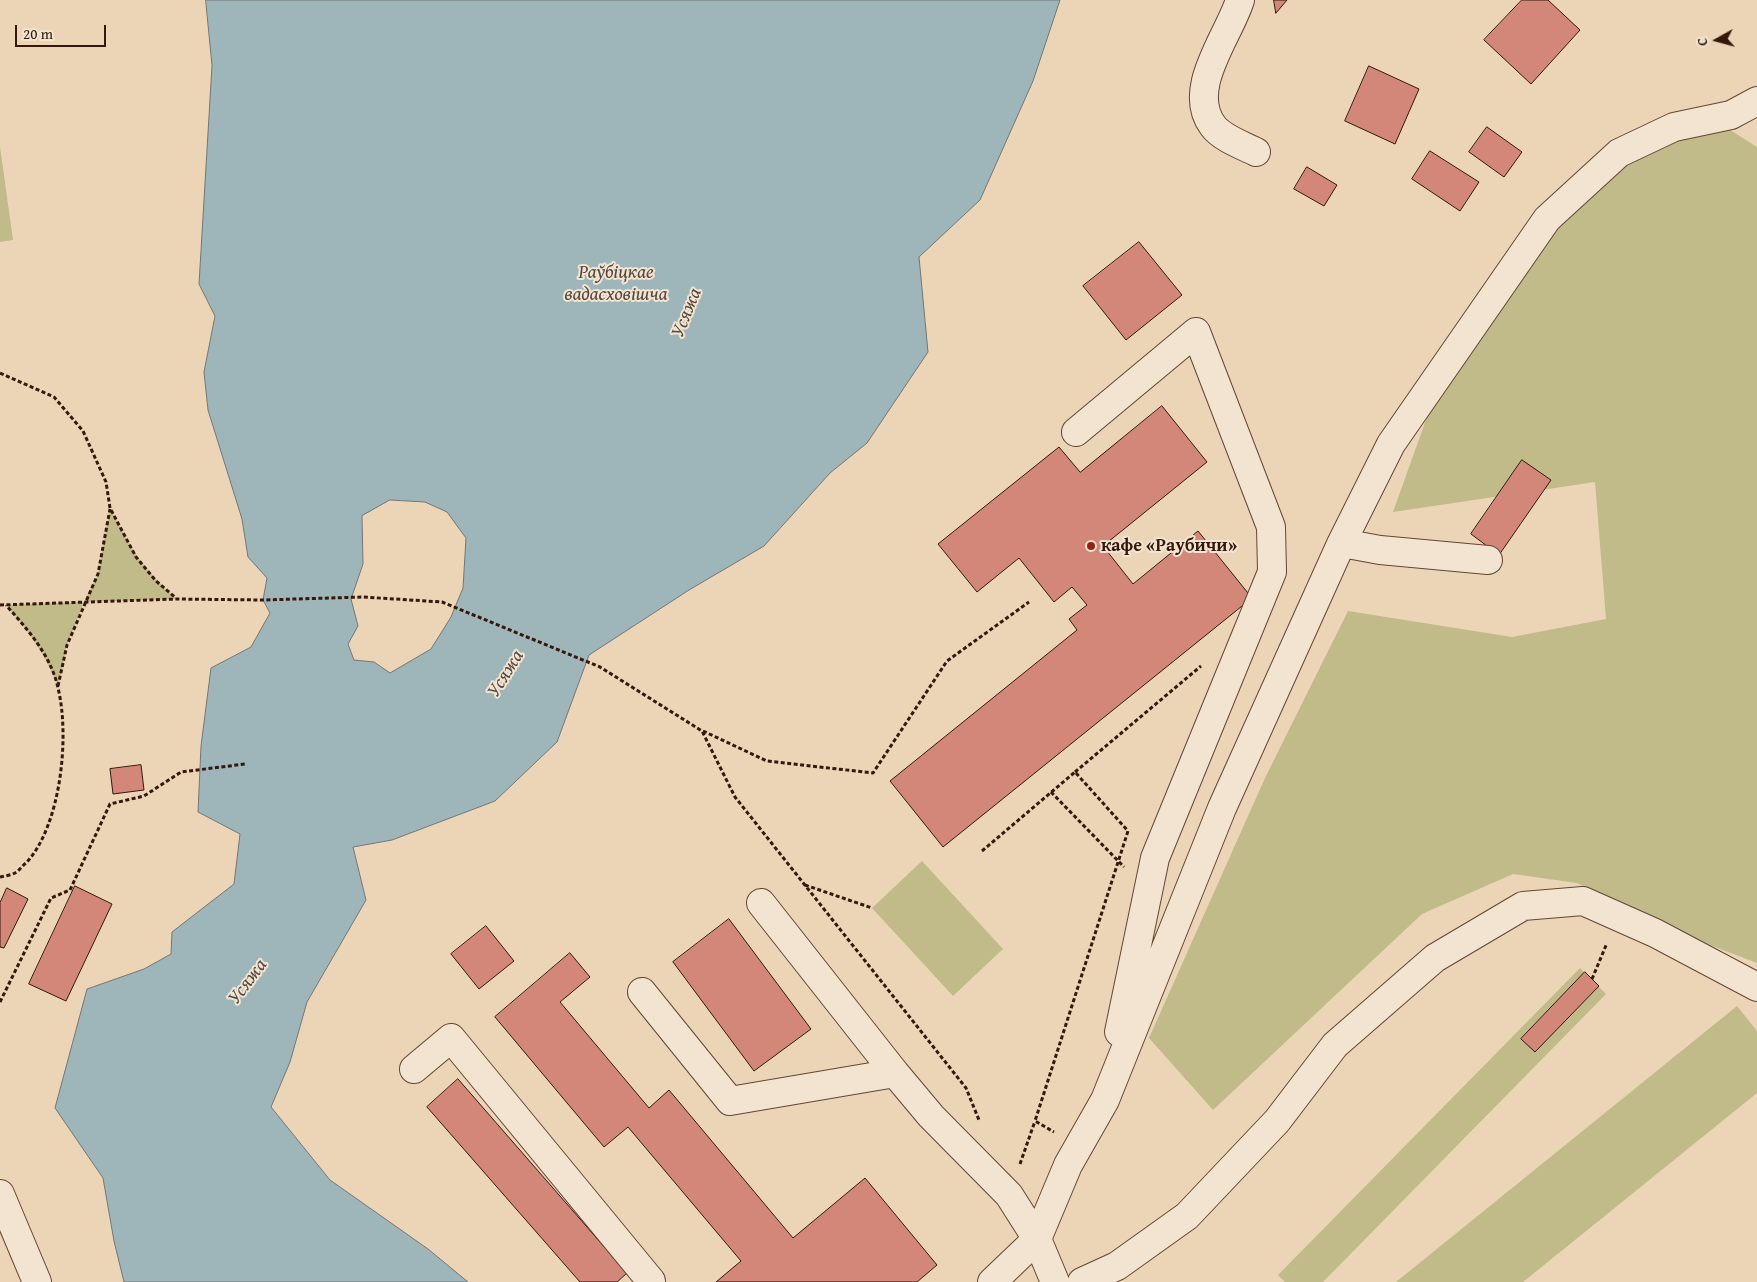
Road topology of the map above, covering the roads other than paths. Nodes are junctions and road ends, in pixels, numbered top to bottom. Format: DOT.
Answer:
graph roads {
  1 [pos="1240,0"];
  2 [pos="1757,101"];
  3 [pos="1256,152"];
  4 [pos="1076,432"];
  5 [pos="1342,543"];
  6 [pos="1488,560"];
  7 [pos="761,903"];
  8 [pos="1757,987"];
  9 [pos="642,992"];
  10 [pos="414,1069"];
  11 [pos="895,1074"];
  12 [pos="1105,1100"];
  13 [pos="0,1194"];
  14 [pos="1038,1239"];
  15 [pos="37,1282"];
  16 [pos="649,1282"];
  17 [pos="992,1282"];
  18 [pos="1055,1282"];
  19 [pos="1082,1282"];
  1 -- 3 [label="street"];
  2 -- 5 [label="street"];
  4 -- 12 [label="street"];
  5 -- 6 [label="street"];
  5 -- 12 [label="street"];
  7 -- 11 [label="street"];
  8 -- 19 [label="street"];
  9 -- 11 [label="street"];
  10 -- 16 [label="street"];
  11 -- 14 [label="street"];
  12 -- 14 [label="street"];
  13 -- 15 [label="street"];
  14 -- 17 [label="street"];
  14 -- 18 [label="street"];
}
